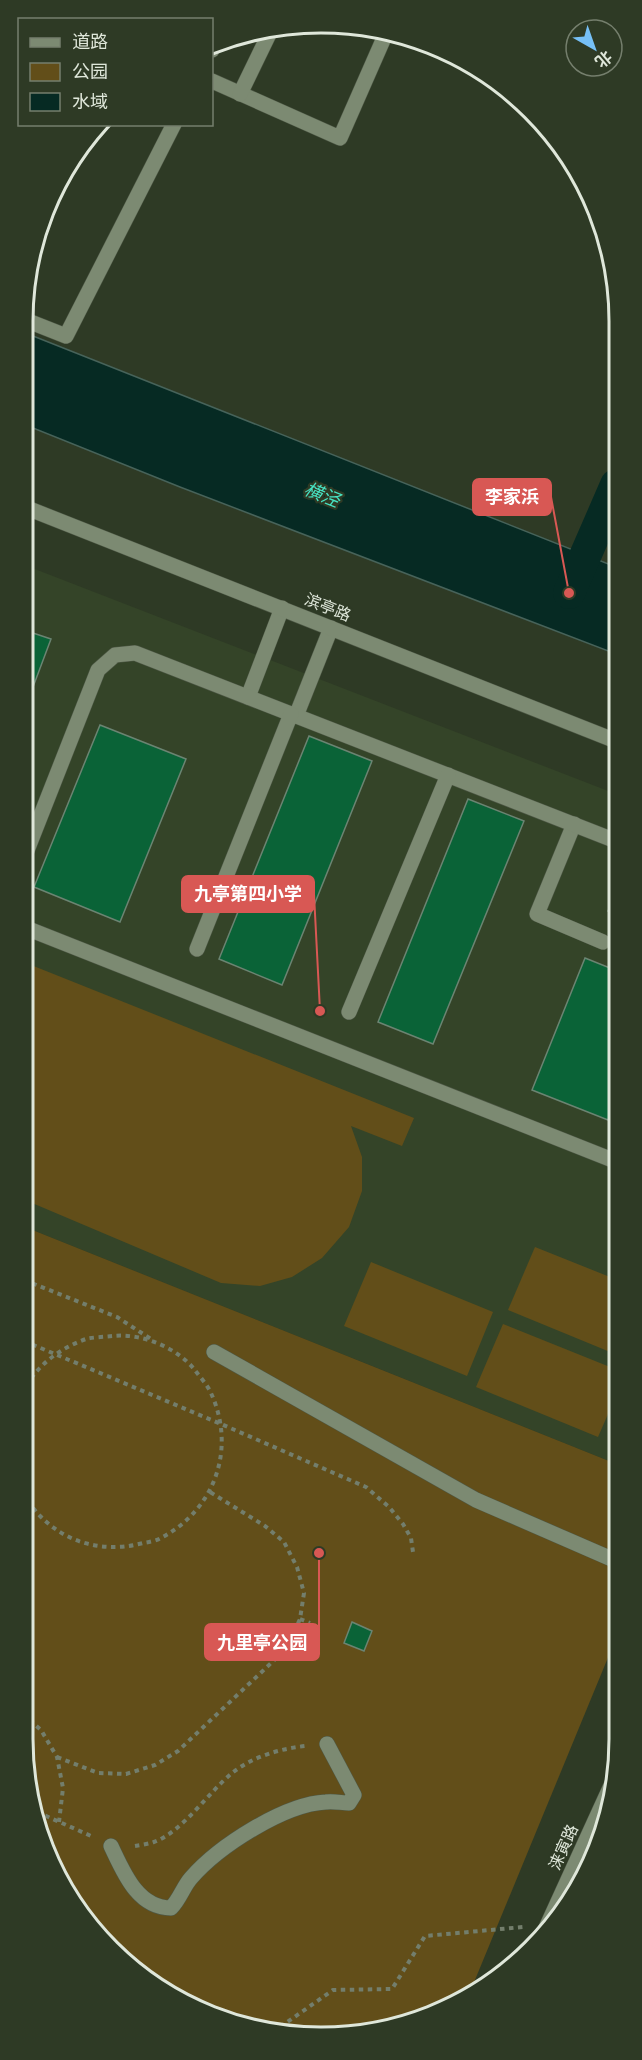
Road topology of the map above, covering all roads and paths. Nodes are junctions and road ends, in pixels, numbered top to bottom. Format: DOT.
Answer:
graph roads {
  1 [pos="267,39"];
  2 [pos="383,40"];
  3 [pos="213,81"];
  4 [pos="240,94"];
  5 [pos="173,126"];
  6 [pos="33,323"];
  7 [pos="33,510"];
  8 [pos="282,608"];
  9 [pos="331,628"];
  10 [pos="248,697"];
  11 [pos="293,715"];
  12 [pos="609,738"];
  13 [pos="448,775"];
  14 [pos="574,824"];
  15 [pos="33,835"];
  16 [pos="609,838"];
  17 [pos="33,931"];
  18 [pos="603,942"];
  19 [pos="197,949"];
  20 [pos="349,1012"];
  21 [pos="609,1159"];
  22 [pos="33,1284"];
  23 [pos="158,1342"];
  24 [pos="33,1345"];
  25 [pos="214,1352"];
  26 [pos="54,1354"];
  27 [pos="33,1375"];
  28 [pos="221,1424"];
  29 [pos="210,1492"];
  30 [pos="33,1509"];
  31 [pos="413,1552"];
  32 [pos="609,1558"];
  33 [pos="300,1619"];
  34 [pos="310,1623"];
  35 [pos="33,1723"];
  36 [pos="327,1744"];
  37 [pos="57,1757"];
  38 [pos="43,1815"];
  39 [pos="59,1822"];
  40 [pos="589,1843"];
  41 [pos="111,1846"];
  42 [pos="566,1889"];
  43 [pos="539,1928"];
  44 [pos="283,2025"];
  1 -- 4 [label="street"];
  2 -- 4 [label="street"];
  3 -- 4 [label="street"];
  5 -- 6 [label="street"];
  7 -- 8 [label="street, 滨亭路"];
  8 -- 9 [label="street, 滨亭路"];
  8 -- 10 [label="street"];
  9 -- 11 [label="street"];
  9 -- 12 [label="street, 滨亭路"];
  10 -- 11 [label="street"];
  10 -- 15 [label="street"];
  11 -- 13 [label="street"];
  11 -- 19 [label="street"];
  13 -- 14 [label="street"];
  13 -- 20 [label="street"];
  14 -- 16 [label="street"];
  14 -- 18 [label="street"];
  17 -- 21 [label="street"];
  22 -- 23 [label="path"];
  23 -- 26 [label="path"];
  23 -- 28 [label="path"];
  24 -- 26 [label="path"];
  25 -- 32 [label="street"];
  26 -- 27 [label="path"];
  26 -- 28 [label="path"];
  28 -- 29 [label="path"];
  28 -- 31 [label="path"];
  29 -- 30 [label="path"];
  29 -- 33 [label="path"];
  33 -- 34 [label="path"];
  33 -- 37 [label="path"];
  35 -- 37 [label="path"];
  36 -- 41 [label="path"];
  36 -- 41 [label="street"];
  37 -- 39 [label="path"];
  38 -- 39 [label="path"];
  39 -- 41 [label="path"];
  40 -- 42 [label="street, 涞寅路"];
  43 -- 44 [label="path"];
}
